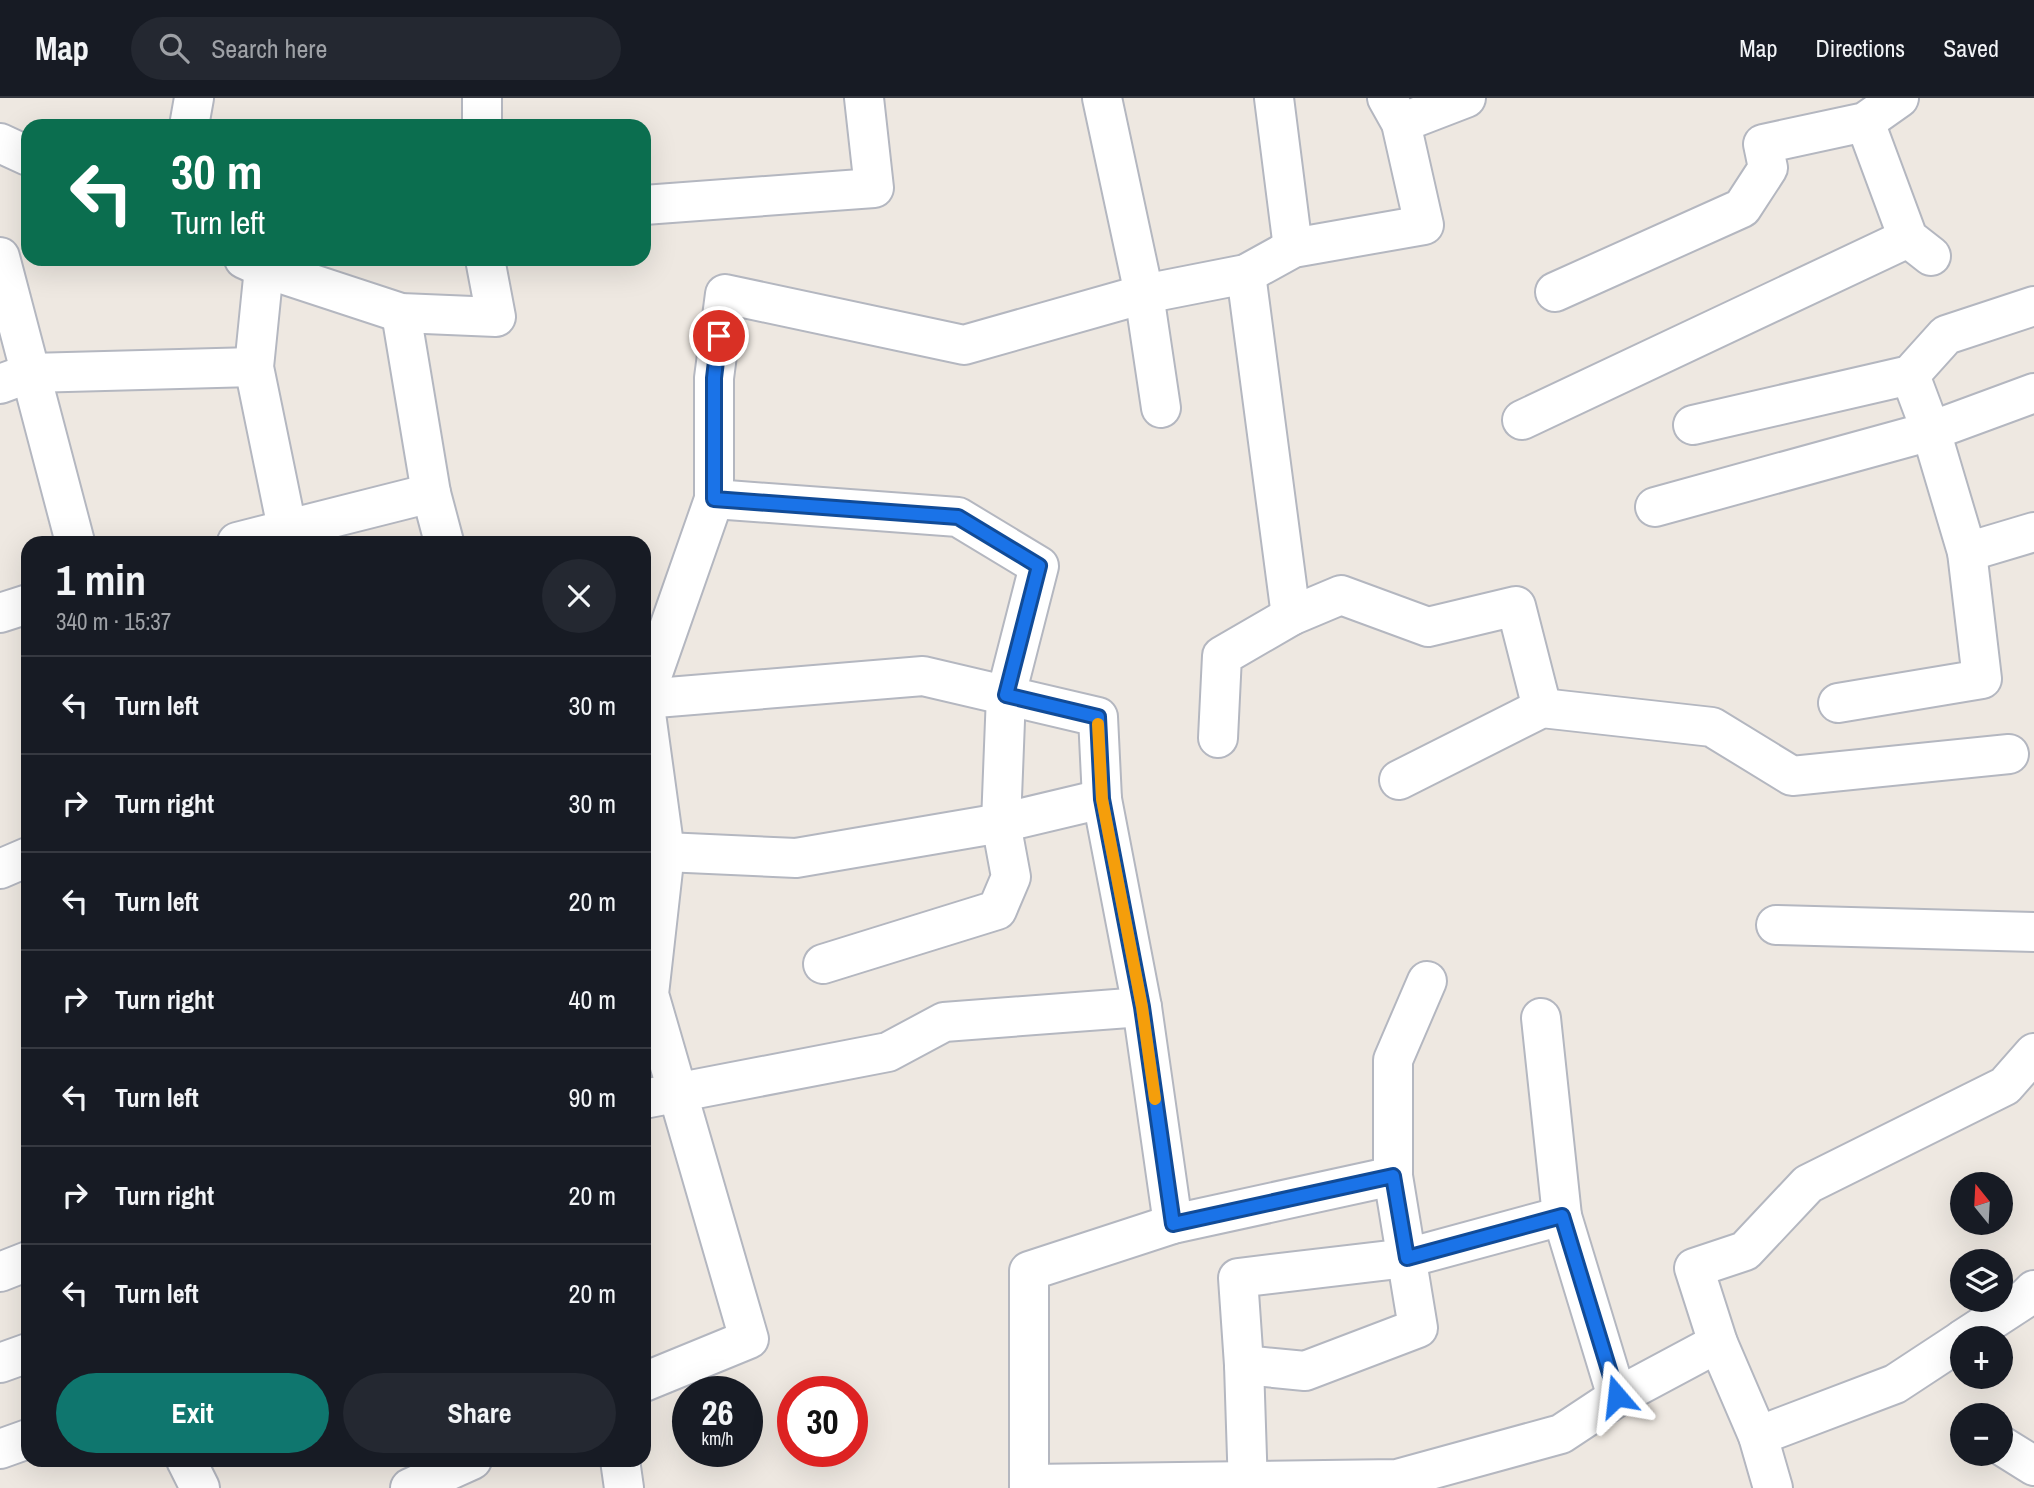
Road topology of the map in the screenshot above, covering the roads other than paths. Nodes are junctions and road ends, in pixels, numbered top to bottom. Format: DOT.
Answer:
graph roads {
  1 [pos="194,98"];
  2 [pos="482,98"];
  3 [pos="864,98"];
  4 [pos="1102,98"];
  5 [pos="1274,98"];
  6 [pos="1466,98"];
  7 [pos="1899,98"];
  8 [pos="1394,111"];
  9 [pos="190,119"];
  10 [pos="481,119"];
  11 [pos="1865,122"];
  12 [pos="0,143"];
  13 [pos="21,153"];
  14 [pos="651,204"];
  15 [pos="1293,248"];
  16 [pos="21,251"];
  17 [pos="0,257"];
  18 [pos="254,266"];
  19 [pos="260,266"];
  20 [pos="486,266"];
  21 [pos="1246,274"];
  22 [pos="1555,292"];
  23 [pos="1144,294"];
  24 [pos="2034,306"];
  25 [pos="401,313"];
  26 [pos="254,367"];
  27 [pos="1910,375"];
  28 [pos="15,379"];
  29 [pos="2034,393"];
  30 [pos="1161,408"];
  31 [pos="1522,421"];
  32 [pos="1693,425"];
  33 [pos="1931,431"];
  34 [pos="431,493"];
  35 [pos="714,499"];
  36 [pos="1655,507"];
  37 [pos="287,528"];
  38 [pos="2034,532"];
  39 [pos="73,536"];
  40 [pos="258,536"];
  41 [pos="442,536"];
  42 [pos="1967,552"];
  43 [pos="21,606"];
  44 [pos="0,613"];
  45 [pos="1291,616"];
  46 [pos="651,679"];
  47 [pos="1006,695"];
  48 [pos="651,698"];
  49 [pos="1838,703"];
  50 [pos="1542,708"];
  51 [pos="1218,738"];
  52 [pos="651,750"];
  53 [pos="2008,754"];
  54 [pos="1398,780"];
  55 [pos="1102,799"];
  56 [pos="1000,823"];
  57 [pos="665,852"];
  58 [pos="21,860"];
  59 [pos="0,869"];
  60 [pos="1776,925"];
  61 [pos="2034,932"];
  62 [pos="823,964"];
  63 [pos="651,977"];
  64 [pos="1427,981"];
  65 [pos="1142,1007"];
  66 [pos="651,1012"];
  67 [pos="1541,1018"];
  68 [pos="2034,1053"];
  69 [pos="661,1095"];
  70 [pos="1393,1176"];
  71 [pos="1562,1216"];
  72 [pos="1173,1224"];
  73 [pos="1407,1258"];
  74 [pos="21,1264"];
  75 [pos="0,1272"];
  76 [pos="2031,1302"];
  77 [pos="1986,1326"];
  78 [pos="1718,1343"];
  79 [pos="1950,1347"];
  80 [pos="21,1356"];
  81 [pos="0,1363"];
  82 [pos="1244,1365"];
  83 [pos="651,1379"];
  84 [pos="1617,1396"];
  85 [pos="1758,1436"];
  86 [pos="21,1442"];
  87 [pos="0,1449"];
  88 [pos="2013,1453"];
  89 [pos="2034,1466"];
  90 [pos="449,1467"];
  91 [pos="621,1467"];
  92 [pos="415,1477"];
  93 [pos="1399,1484"];
  94 [pos="1247,1485"];
  95 [pos="1029,1486"];
  96 [pos="624,1488"];
  97 [pos="1773,1488"];
  1 -- 9 [label="street"];
  2 -- 10 [label="street"];
  3 -- 14 [label="street"];
  4 -- 23 [label="street"];
  5 -- 15 [label="street"];
  6 -- 8 [label="street"];
  7 -- 11 [label="street"];
  8 -- 15 [label="street"];
  11 -- 22 [label="street"];
  11 -- 31 [label="street"];
  12 -- 13 [label="street"];
  15 -- 21 [label="street"];
  16 -- 17 [label="street"];
  17 -- 28 [label="street"];
  18 -- 26 [label="street"];
  19 -- 25 [label="street"];
  20 -- 25 [label="street"];
  21 -- 23 [label="street"];
  21 -- 45 [label="street"];
  23 -- 30 [label="street"];
  23 -- 35 [label="street"];
  24 -- 27 [label="street"];
  25 -- 34 [label="street"];
  26 -- 28 [label="street"];
  26 -- 37 [label="street"];
  27 -- 32 [label="street"];
  27 -- 33 [label="street"];
  28 -- 39 [label="street"];
  29 -- 33 [label="street"];
  33 -- 36 [label="street"];
  33 -- 42 [label="street"];
  34 -- 37 [label="street"];
  34 -- 41 [label="street"];
  35 -- 46 [label="street"];
  35 -- 47 [label="street"];
  37 -- 40 [label="street"];
  38 -- 42 [label="street"];
  42 -- 49 [label="street"];
  43 -- 44 [label="street"];
  45 -- 50 [label="street"];
  45 -- 51 [label="street"];
  47 -- 48 [label="street"];
  47 -- 55 [label="street"];
  47 -- 56 [label="street"];
  50 -- 53 [label="street"];
  50 -- 54 [label="street"];
  52 -- 57 [label="street"];
  55 -- 56 [label="street"];
  55 -- 65 [label="street"];
  56 -- 57 [label="street"];
  56 -- 62 [label="street"];
  57 -- 63 [label="street"];
  58 -- 59 [label="street"];
  60 -- 61 [label="street"];
  64 -- 70 [label="street"];
  65 -- 69 [label="street"];
  65 -- 72 [label="street"];
  66 -- 69 [label="street"];
  67 -- 71 [label="street"];
  68 -- 78 [label="street"];
  69 -- 83 [label="street"];
  70 -- 72 [label="street"];
  70 -- 73 [label="street"];
  71 -- 73 [label="street"];
  71 -- 84 [label="street"];
  72 -- 95 [label="street"];
  73 -- 82 [label="street"];
  73 -- 82 [label="street"];
  74 -- 75 [label="street"];
  76 -- 77 [label="street"];
  78 -- 84 [label="street"];
  78 -- 85 [label="street"];
  79 -- 85 [label="street"];
  80 -- 81 [label="street"];
  82 -- 94 [label="street"];
  84 -- 93 [label="street"];
  85 -- 97 [label="street"];
  86 -- 87 [label="street"];
  88 -- 89 [label="street"];
  90 -- 92 [label="street"];
  91 -- 96 [label="street"];
  93 -- 94 [label="street"];
  94 -- 95 [label="street"];
}
